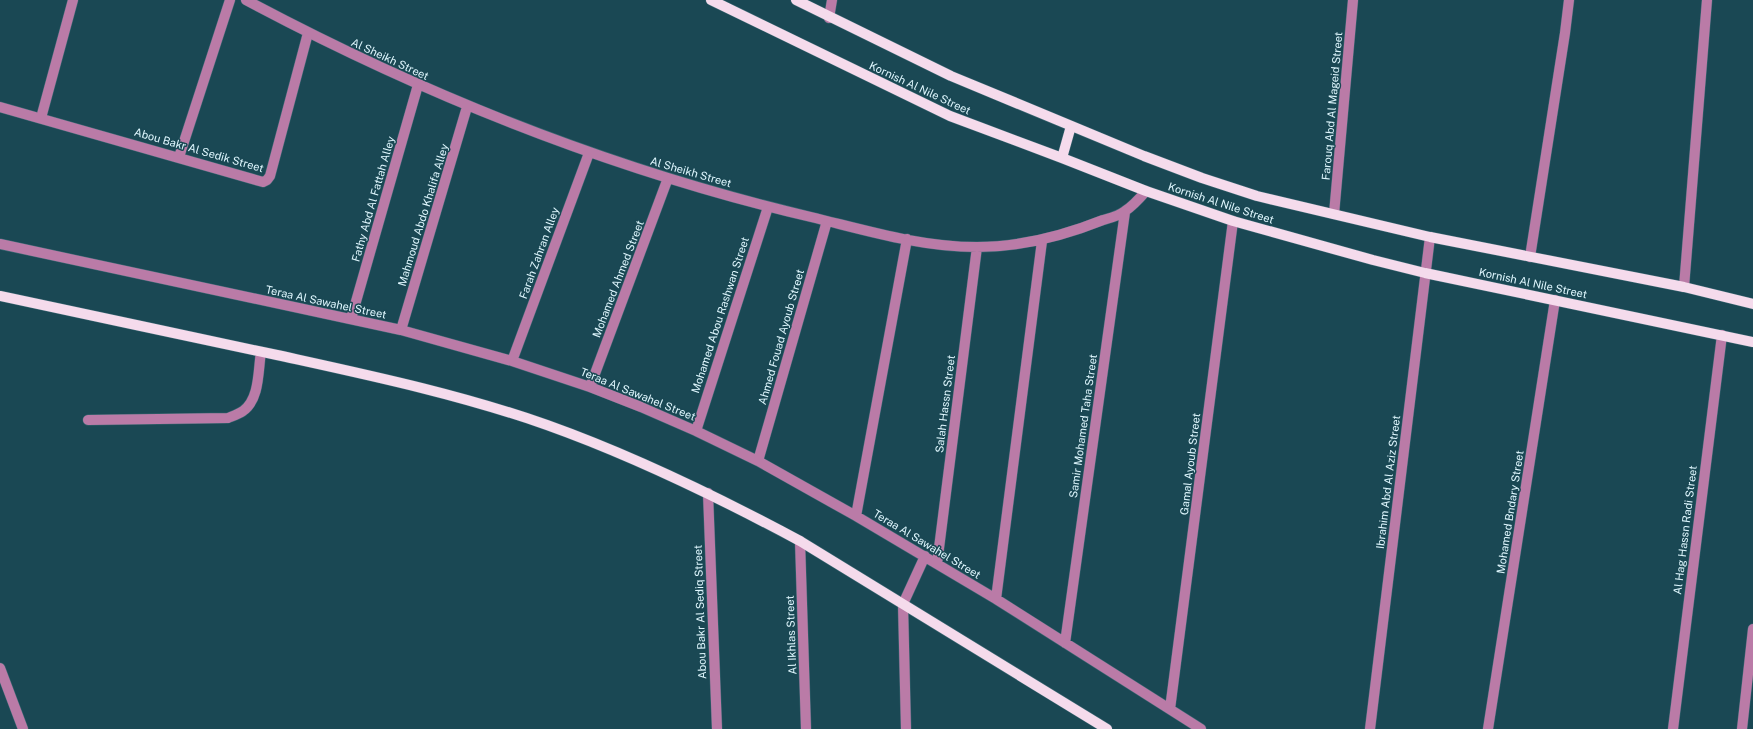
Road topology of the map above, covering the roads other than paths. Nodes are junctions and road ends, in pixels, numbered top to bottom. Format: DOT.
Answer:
graph roads {
  1 [pos="73,0"];
  2 [pos="230,0"];
  3 [pos="246,0"];
  4 [pos="711,0"];
  5 [pos="796,0"];
  6 [pos="832,0"];
  7 [pos="1353,0"];
  8 [pos="1569,0"];
  9 [pos="1707,0"];
  10 [pos="829,18"];
  11 [pos="308,33"];
  12 [pos="418,85"];
  13 [pos="0,107"];
  14 [pos="467,107"];
  15 [pos="41,118"];
  16 [pos="1071,126"];
  17 [pos="589,153"];
  18 [pos="179,157"];
  19 [pos="1062,158"];
  20 [pos="668,178"];
  21 [pos="1146,191"];
  22 [pos="768,207"];
  23 [pos="1125,212"];
  24 [pos="1334,214"];
  25 [pos="827,221"];
  26 [pos="1233,221"];
  27 [pos="1430,237"];
  28 [pos="907,239"];
  29 [pos="1042,241"];
  30 [pos="0,244"];
  31 [pos="977,247"];
  32 [pos="1530,256"];
  33 [pos="1425,273"];
  34 [pos="1684,287"];
  35 [pos="0,296"];
  36 [pos="1555,300"];
  37 [pos="1753,304"];
  38 [pos="351,319"];
  39 [pos="401,330"];
  40 [pos="1722,335"];
  41 [pos="1753,342"];
  42 [pos="261,352"];
  43 [pos="512,361"];
  44 [pos="590,387"];
  45 [pos="88,420"];
  46 [pos="696,431"];
  47 [pos="758,461"];
  48 [pos="708,493"];
  49 [pos="856,516"];
  50 [pos="800,541"];
  51 [pos="925,556"];
  52 [pos="937,564"];
  53 [pos="996,599"];
  54 [pos="903,604"];
  55 [pos="1753,629"];
  56 [pos="1066,643"];
  57 [pos="0,668"];
  58 [pos="1170,710"];
  59 [pos="23,729"];
  60 [pos="717,729"];
  61 [pos="806,729"];
  62 [pos="906,729"];
  63 [pos="1107,729"];
  64 [pos="1201,729"];
  65 [pos="1370,729"];
  66 [pos="1488,729"];
  67 [pos="1673,729"];
  68 [pos="1742,729"];
  1 -- 15 [label="street"];
  2 -- 18 [label="street"];
  3 -- 11 [label="street, Al Sheikh Street"];
  4 -- 19 [label="main road, Kornish Al Nile Street"];
  5 -- 10 [label="main road, Kornish Al Nile Street"];
  6 -- 10 [label="street"];
  7 -- 24 [label="street, Farouq Abd Al Mageid Street"];
  8 -- 32 [label="street"];
  9 -- 34 [label="street"];
  10 -- 16 [label="main road, Kornish Al Nile Street"];
  11 -- 12 [label="street, Al Sheikh Street"];
  11 -- 18 [label="street, Abou Bakr Al Sedik Street"];
  12 -- 14 [label="street, Al Sheikh Street"];
  12 -- 38 [label="street, Fathy Abd Al Fattah Alley"];
  13 -- 15 [label="street, Abou Bakr Al Sedik Street"];
  14 -- 17 [label="street, Al Sheikh Street"];
  14 -- 39 [label="street, Mahmoud Abdo Khalifa Alley"];
  15 -- 18 [label="street, Abou Bakr Al Sedik Street"];
  16 -- 19 [label="main road"];
  16 -- 24 [label="main road, Kornish Al Nile Street"];
  17 -- 20 [label="street, Al Sheikh Street"];
  17 -- 43 [label="street, Farah Zahran Alley"];
  19 -- 21 [label="main road, Kornish Al Nile Street"];
  20 -- 22 [label="street, Al Sheikh Street"];
  20 -- 44 [label="street, Mohamed Ahmed Street"];
  21 -- 23 [label="street, Al Sheikh Street"];
  21 -- 26 [label="main road, Kornish Al Nile Street"];
  22 -- 25 [label="street, Al Sheikh Street"];
  22 -- 46 [label="street, Mohamed Abou Rashwan Street"];
  23 -- 29 [label="street, Al Sheikh Street"];
  23 -- 56 [label="street, Samir Mohamed Taha Street"];
  24 -- 27 [label="main road, Kornish Al Nile Street"];
  25 -- 28 [label="street, Al Sheikh Street"];
  25 -- 47 [label="street, Ahmed Fouad Ayoub Street"];
  26 -- 33 [label="main road, Kornish Al Nile Street"];
  26 -- 58 [label="street, Gamal Ayoub Street"];
  27 -- 32 [label="main road, Kornish Al Nile Street"];
  27 -- 33 [label="street, Ibrahim Abd Al Aziz Street"];
  28 -- 31 [label="street, Al Sheikh Street"];
  28 -- 49 [label="street"];
  29 -- 31 [label="street, Al Sheikh Street"];
  29 -- 53 [label="street"];
  30 -- 38 [label="street, Teraa Al Sawahel Street"];
  31 -- 52 [label="street, Salah Hassn Street"];
  32 -- 34 [label="main road, Kornish Al Nile Street"];
  33 -- 36 [label="main road, Kornish Al Nile Street"];
  33 -- 65 [label="street, Ibrahim Abd Al Aziz Street"];
  34 -- 37 [label="main road, Kornish Al Nile Street"];
  35 -- 42 [label="main road"];
  36 -- 40 [label="main road, Kornish Al Nile Street"];
  36 -- 66 [label="street, Mohamed Bndary Street"];
  38 -- 39 [label="street, Teraa Al Sawahel Street"];
  39 -- 43 [label="street, Teraa Al Sawahel Street"];
  40 -- 41 [label="main road, Kornish Al Nile Street"];
  40 -- 67 [label="street, Al Hag Hassn Radi Street"];
  42 -- 45 [label="street"];
  42 -- 48 [label="main road"];
  43 -- 44 [label="street, Teraa Al Sawahel Street"];
  44 -- 46 [label="street, Teraa Al Sawahel Street"];
  46 -- 47 [label="street, Teraa Al Sawahel Street"];
  47 -- 49 [label="street, Teraa Al Sawahel Street"];
  48 -- 50 [label="main road"];
  48 -- 60 [label="street, Abou Bakr Al Sediq Street"];
  49 -- 51 [label="street, Teraa Al Sawahel Street"];
  50 -- 54 [label="main road"];
  50 -- 61 [label="street, Al Ikhlas Street"];
  51 -- 52 [label="street, Teraa Al Sawahel Street"];
  51 -- 54 [label="street"];
  52 -- 53 [label="street, Teraa Al Sawahel Street"];
  53 -- 56 [label="street, Teraa Al Sawahel Street"];
  54 -- 62 [label="street"];
  54 -- 63 [label="main road"];
  55 -- 68 [label="street"];
  56 -- 58 [label="street, Teraa Al Sawahel Street"];
  57 -- 59 [label="street"];
  58 -- 64 [label="street, Teraa Al Sawahel Street"];
}
